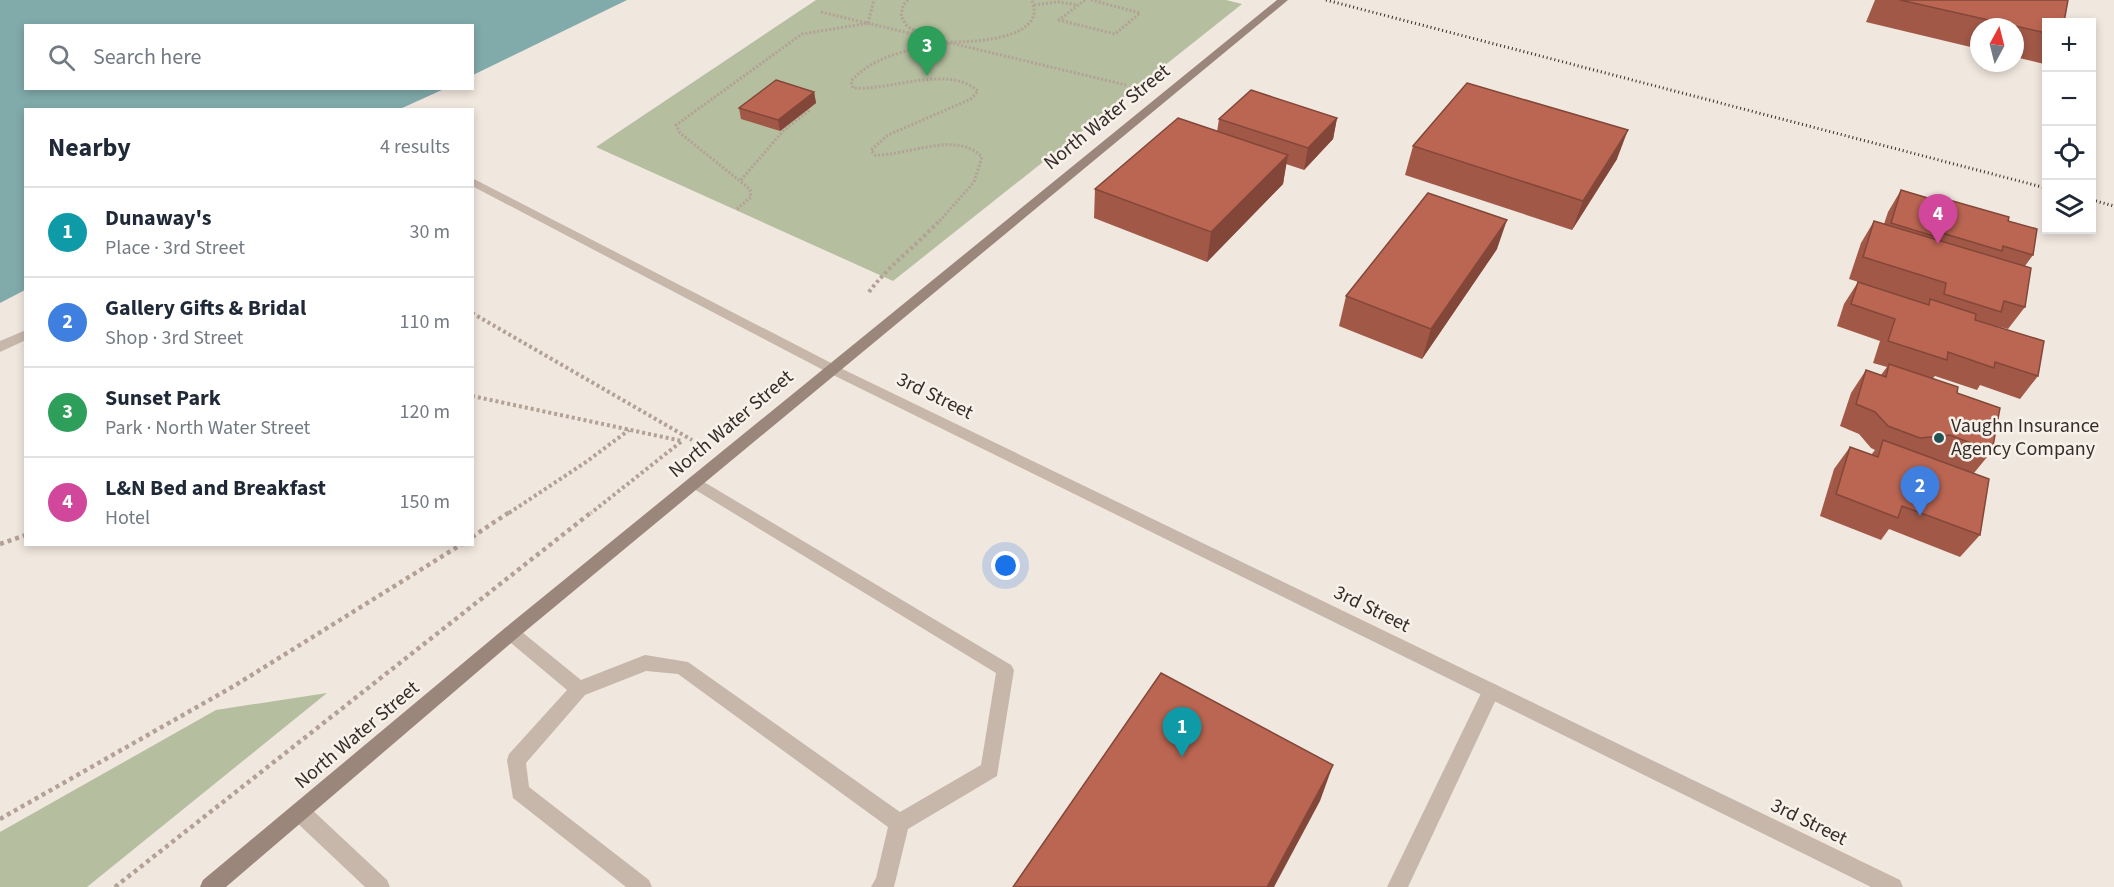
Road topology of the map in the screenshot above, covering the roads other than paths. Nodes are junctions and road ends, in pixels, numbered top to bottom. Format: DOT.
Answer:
graph roads {
  1 [pos="1283,0"];
  2 [pos="474,182"];
  3 [pos="24,335"];
  4 [pos="0,347"];
  5 [pos="832,369"];
  6 [pos="694,482"];
  7 [pos="511,633"];
  8 [pos="579,689"];
  9 [pos="1491,691"];
  10 [pos="300,812"];
  11 [pos="899,824"];
  12 [pos="210,887"];
  13 [pos="380,887"];
  14 [pos="642,887"];
  15 [pos="881,887"];
  16 [pos="1397,887"];
  17 [pos="1893,887"];
  1 -- 5 [label="street, North Water Street"];
  2 -- 5 [label="street, 3rd Street"];
  3 -- 4 [label="street"];
  5 -- 6 [label="street, North Water Street"];
  5 -- 9 [label="street, 3rd Street"];
  6 -- 7 [label="street, North Water Street"];
  6 -- 11 [label="street"];
  7 -- 8 [label="street"];
  7 -- 10 [label="street, North Water Street"];
  8 -- 11 [label="street"];
  8 -- 14 [label="street"];
  9 -- 16 [label="street"];
  9 -- 17 [label="street, 3rd Street"];
  10 -- 12 [label="street, North Water Street"];
  10 -- 13 [label="street"];
  11 -- 15 [label="street"];
}
